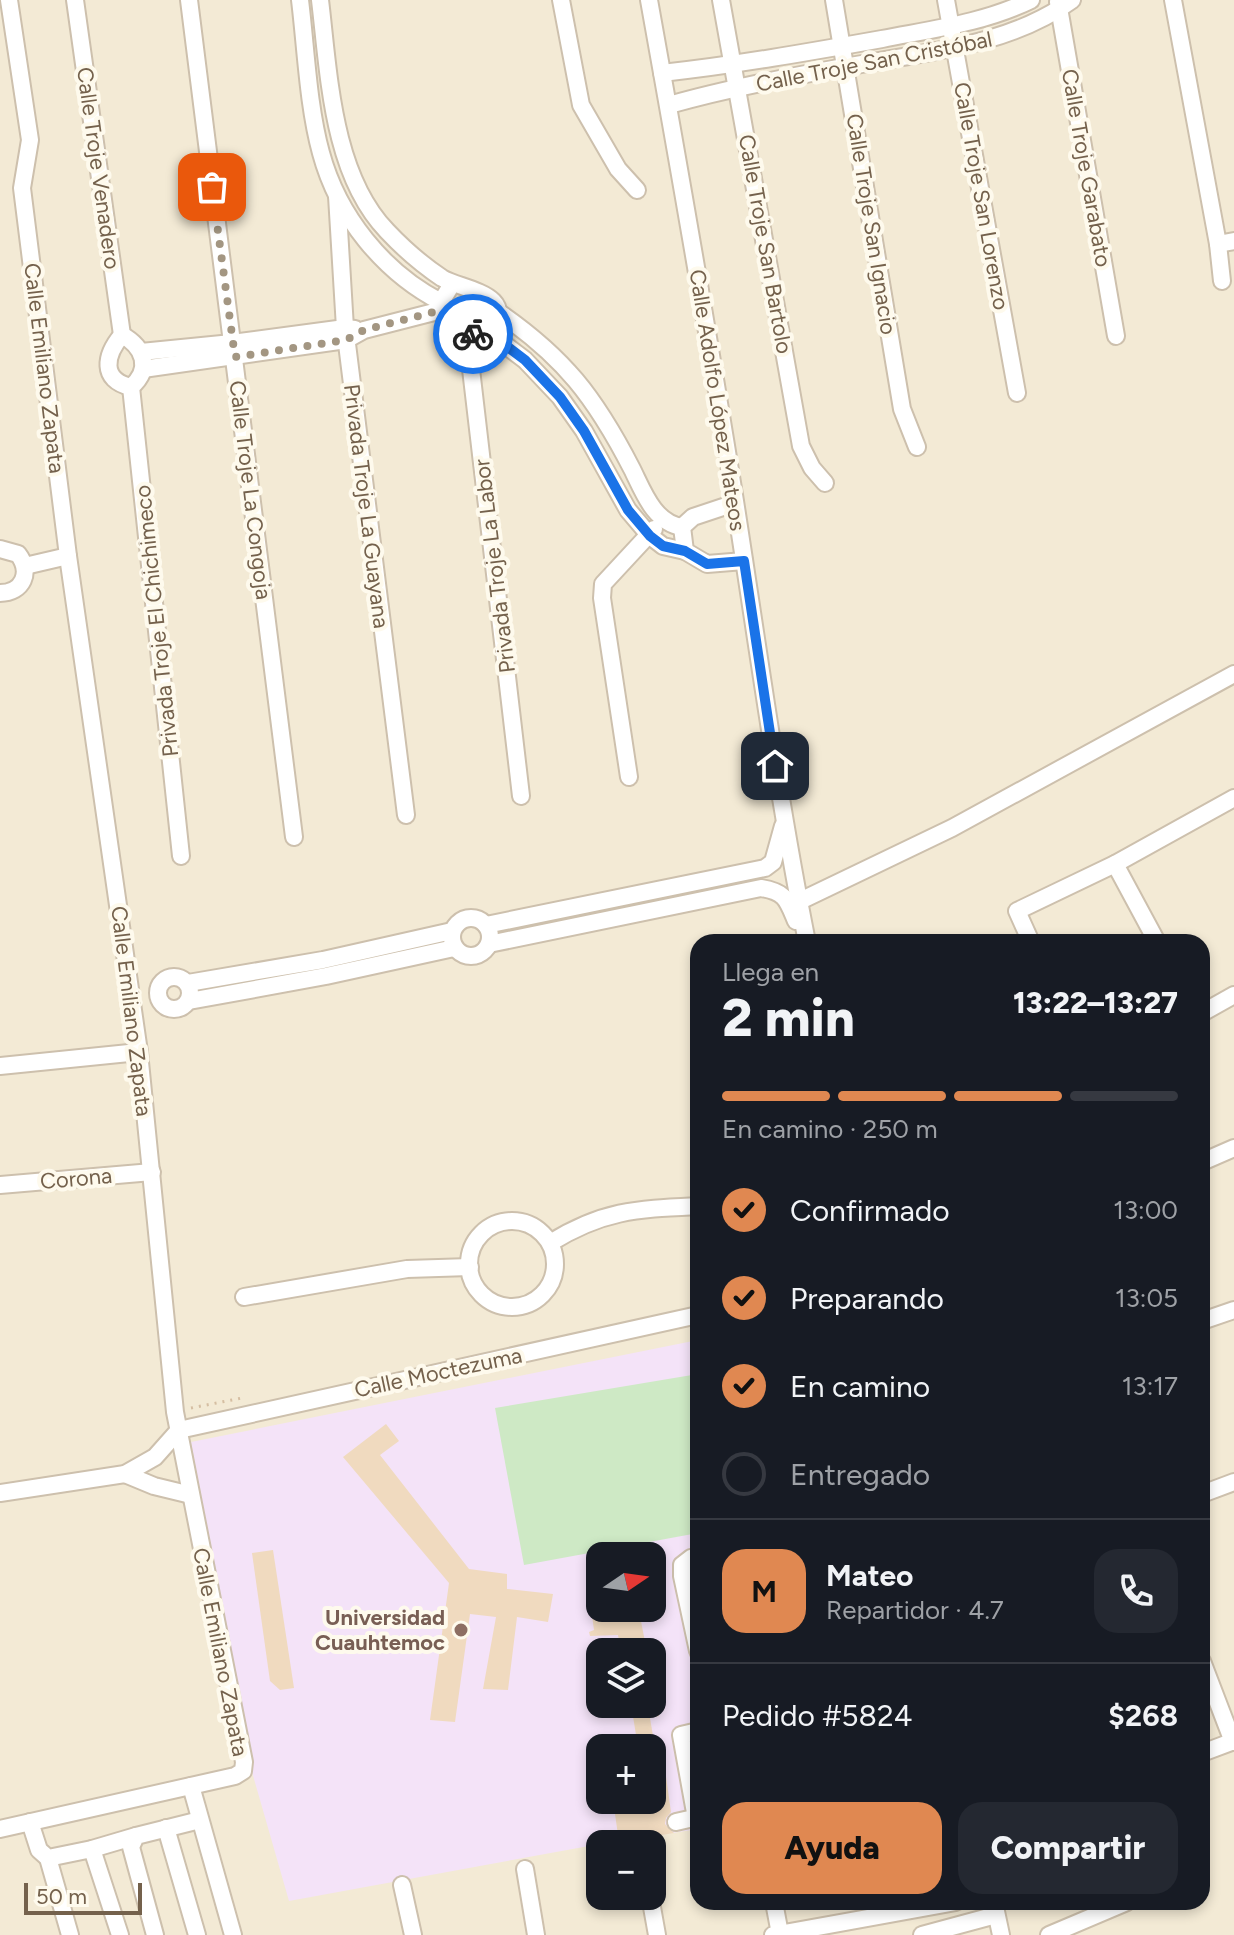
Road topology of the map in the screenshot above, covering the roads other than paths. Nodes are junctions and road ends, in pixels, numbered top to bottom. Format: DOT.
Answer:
graph roads {
  1 [pos="9,0"];
  2 [pos="75,0"];
  3 [pos="189,0"];
  4 [pos="300,0"];
  5 [pos="320,0"];
  6 [pos="561,0"];
  7 [pos="649,0"];
  8 [pos="721,0"];
  9 [pos="834,0"];
  10 [pos="946,0"];
  11 [pos="1031,0"];
  12 [pos="1173,0"];
  13 [pos="1063,3"];
  14 [pos="951,26"];
  15 [pos="842,46"];
  16 [pos="956,47"];
  17 [pos="734,63"];
  18 [pos="846,67"];
  19 [pos="662,73"];
  20 [pos="738,87"];
  21 [pos="669,105"];
  22 [pos="637,190"];
  23 [pos="337,196"];
  24 [pos="1226,243"];
  25 [pos="1222,281"];
  26 [pos="452,284"];
  27 [pos="442,306"];
  28 [pos="497,311"];
  29 [pos="488,332"];
  30 [pos="346,334"];
  31 [pos="122,335"];
  32 [pos="467,335"];
  33 [pos="1116,336"];
  34 [pos="234,350"];
  35 [pos="142,360"];
  36 [pos="131,387"];
  37 [pos="1017,393"];
  38 [pos="917,447"];
  39 [pos="825,483"];
  40 [pos="735,503"];
  41 [pos="663,519"];
  42 [pos="682,527"];
  43 [pos="650,536"];
  44 [pos="0,549"];
  45 [pos="685,551"];
  46 [pos="68,556"];
  47 [pos="744,561"];
  48 [pos="25,566"];
  49 [pos="0,593"];
  50 [pos="1234,674"];
  51 [pos="629,777"];
  52 [pos="521,796"];
  53 [pos="1232,802"];
  54 [pos="406,815"];
  55 [pos="784,824"];
  56 [pos="294,837"];
  57 [pos="181,856"];
  58 [pos="1115,864"];
  59 [pos="612,899"];
  60 [pos="800,901"];
  61 [pos="615,918"];
  62 [pos="486,925"];
  63 [pos="804,934"];
  64 [pos="806,934"];
  65 [pos="1027,934"];
  66 [pos="1153,934"];
  67 [pos="453,940"];
  68 [pos="489,944"];
  69 [pos="324,968"];
  70 [pos="188,983"];
  71 [pos="1234,995"];
  72 [pos="189,1001"];
  73 [pos="1210,1008"];
  74 [pos="139,1052"];
  75 [pos="0,1066"];
  76 [pos="1234,1148"];
  77 [pos="1210,1158"];
  78 [pos="152,1172"];
  79 [pos="0,1185"];
  80 [pos="690,1207"];
  81 [pos="550,1243"];
  82 [pos="470,1267"];
  83 [pos="244,1297"];
  84 [pos="1234,1310"];
  85 [pos="690,1317"];
  86 [pos="1210,1318"];
  87 [pos="179,1430"];
  88 [pos="125,1474"];
  89 [pos="1234,1482"];
  90 [pos="1210,1491"];
  91 [pos="0,1493"];
  92 [pos="191,1495"];
  93 [pos="690,1559"];
  94 [pos="690,1614"];
  95 [pos="1210,1681"];
  96 [pos="690,1733"];
  97 [pos="1234,1742"];
  98 [pos="1210,1750"];
  99 [pos="690,1782"];
  100 [pos="191,1786"];
  101 [pos="690,1819"];
  102 [pos="200,1820"];
  103 [pos="30,1822"];
  104 [pos="676,1822"];
  105 [pos="166,1828"];
  106 [pos="0,1829"];
  107 [pos="136,1836"];
  108 [pos="92,1849"];
  109 [pos="48,1858"];
  110 [pos="525,1869"];
  111 [pos="402,1885"];
  112 [pos="653,1910"];
  113 [pos="774,1910"];
  114 [pos="886,1910"];
  115 [pos="992,1910"];
  116 [pos="995,1910"];
  117 [pos="1108,1910"];
  118 [pos="776,1934"];
  119 [pos="70,1935"];
  120 [pos="120,1935"];
  121 [pos="155,1935"];
  122 [pos="197,1935"];
  123 [pos="233,1935"];
  124 [pos="413,1935"];
  125 [pos="536,1935"];
  126 [pos="657,1935"];
  127 [pos="922,1935"];
  128 [pos="1001,1935"];
  129 [pos="1049,1935"];
  1 -- 46 [label="street, Calle Emiliano Zapata"];
  2 -- 31 [label="street, Calle Troje Venadero"];
  3 -- 34 [label="street, Calle Troje La Congoja"];
  4 -- 23 [label="street"];
  5 -- 26 [label="street"];
  6 -- 22 [label="street"];
  7 -- 19 [label="street, Calle Adolfo López Mateos"];
  8 -- 17 [label="street, Calle Troje San Bartolo"];
  9 -- 15 [label="street, Calle Troje San Ignacio"];
  10 -- 14 [label="street, Calle Troje San Lorenzo"];
  11 -- 14 [label="street, Calle Troje San Cristóbal"];
  12 -- 24 [label="street"];
  13 -- 16 [label="street, Calle Troje San Cristóbal"];
  13 -- 33 [label="street, Calle Troje Garabato"];
  14 -- 15 [label="street, Calle Troje San Cristóbal"];
  14 -- 16 [label="street, Calle Troje San Lorenzo"];
  15 -- 17 [label="street, Calle Troje San Cristóbal"];
  15 -- 18 [label="street, Calle Troje San Ignacio"];
  16 -- 18 [label="street, Calle Troje San Cristóbal"];
  16 -- 37 [label="street, Calle Troje San Lorenzo"];
  17 -- 19 [label="street, Calle Troje San Cristóbal"];
  17 -- 20 [label="street, Calle Troje San Bartolo"];
  18 -- 20 [label="street, Calle Troje San Cristóbal"];
  18 -- 38 [label="street, Calle Troje San Ignacio"];
  19 -- 21 [label="street, Calle Adolfo López Mateos"];
  20 -- 21 [label="street, Calle Troje San Cristóbal"];
  20 -- 39 [label="street, Calle Troje San Bartolo"];
  21 -- 40 [label="street, Calle Adolfo López Mateos"];
  23 -- 27 [label="street"];
  23 -- 30 [label="street, Privada Troje La Guayana"];
  24 -- 25 [label="street"];
  26 -- 27 [label="street"];
  26 -- 28 [label="street"];
  27 -- 30 [label="street"];
  27 -- 32 [label="street"];
  28 -- 29 [label="street"];
  28 -- 41 [label="street"];
  29 -- 32 [label="street"];
  29 -- 43 [label="street"];
  30 -- 34 [label="street"];
  30 -- 54 [label="street, Privada Troje La Guayana"];
  31 -- 35 [label="street"];
  31 -- 36 [label="street"];
  32 -- 52 [label="street, Privada Troje La Labor"];
  34 -- 35 [label="street"];
  34 -- 56 [label="street, Calle Troje La Congoja"];
  35 -- 36 [label="street"];
  36 -- 57 [label="street, Privada Troje El Chichimeco"];
  40 -- 42 [label="street"];
  40 -- 47 [label="street, Calle Adolfo López Mateos"];
  41 -- 42 [label="street"];
  41 -- 43 [label="street"];
  42 -- 45 [label="street"];
  43 -- 45 [label="street"];
  43 -- 51 [label="street"];
  44 -- 48 [label="street"];
  45 -- 47 [label="street"];
  46 -- 48 [label="street"];
  46 -- 74 [label="street, Calle Emiliano Zapata"];
  47 -- 55 [label="street, Calle Adolfo López Mateos"];
  48 -- 49 [label="street"];
  50 -- 60 [label="street"];
  53 -- 58 [label="street"];
  55 -- 59 [label="street"];
  55 -- 60 [label="street, Calle Adolfo López Mateos"];
  58 -- 65 [label="street"];
  58 -- 66 [label="street"];
  59 -- 61 [label="street"];
  59 -- 62 [label="street"];
  60 -- 64 [label="street, Calle Adolfo López Mateos"];
  61 -- 63 [label="street"];
  61 -- 68 [label="street"];
  62 -- 67 [label="street"];
  62 -- 68 [label="street"];
  67 -- 68 [label="street"];
  67 -- 69 [label="street"];
  69 -- 70 [label="street"];
  69 -- 72 [label="street"];
  70 -- 72 [label="street"];
  70 -- 72 [label="street"];
  71 -- 73 [label="street"];
  74 -- 75 [label="street"];
  74 -- 78 [label="street, Calle Emiliano Zapata"];
  76 -- 77 [label="street"];
  78 -- 79 [label="street, Corona"];
  78 -- 87 [label="street, Calle Emiliano Zapata"];
  80 -- 81 [label="street"];
  81 -- 82 [label="street"];
  81 -- 82 [label="street"];
  82 -- 83 [label="street"];
  84 -- 86 [label="street"];
  85 -- 87 [label="street, Calle Moctezuma"];
  87 -- 88 [label="street"];
  87 -- 92 [label="street, Calle Emiliano Zapata"];
  88 -- 91 [label="street"];
  88 -- 92 [label="street"];
  89 -- 90 [label="street"];
  92 -- 100 [label="street, Calle Emiliano Zapata"];
  93 -- 94 [label="street"];
  95 -- 97 [label="street"];
  96 -- 99 [label="street"];
  97 -- 98 [label="street"];
  100 -- 102 [label="street"];
  100 -- 103 [label="street, Calle Emiliano Zapata"];
  101 -- 104 [label="street"];
  102 -- 105 [label="street"];
  102 -- 123 [label="street"];
  103 -- 106 [label="street, Calle Emiliano Zapata"];
  103 -- 109 [label="street"];
  105 -- 107 [label="street"];
  105 -- 122 [label="street"];
  107 -- 108 [label="street"];
  107 -- 121 [label="street"];
  108 -- 109 [label="street"];
  108 -- 120 [label="street"];
  109 -- 119 [label="street"];
  110 -- 125 [label="street"];
  111 -- 124 [label="street"];
  112 -- 126 [label="street"];
  113 -- 118 [label="street"];
  114 -- 118 [label="street"];
  115 -- 127 [label="street"];
  116 -- 128 [label="street"];
  117 -- 129 [label="street"];
}
